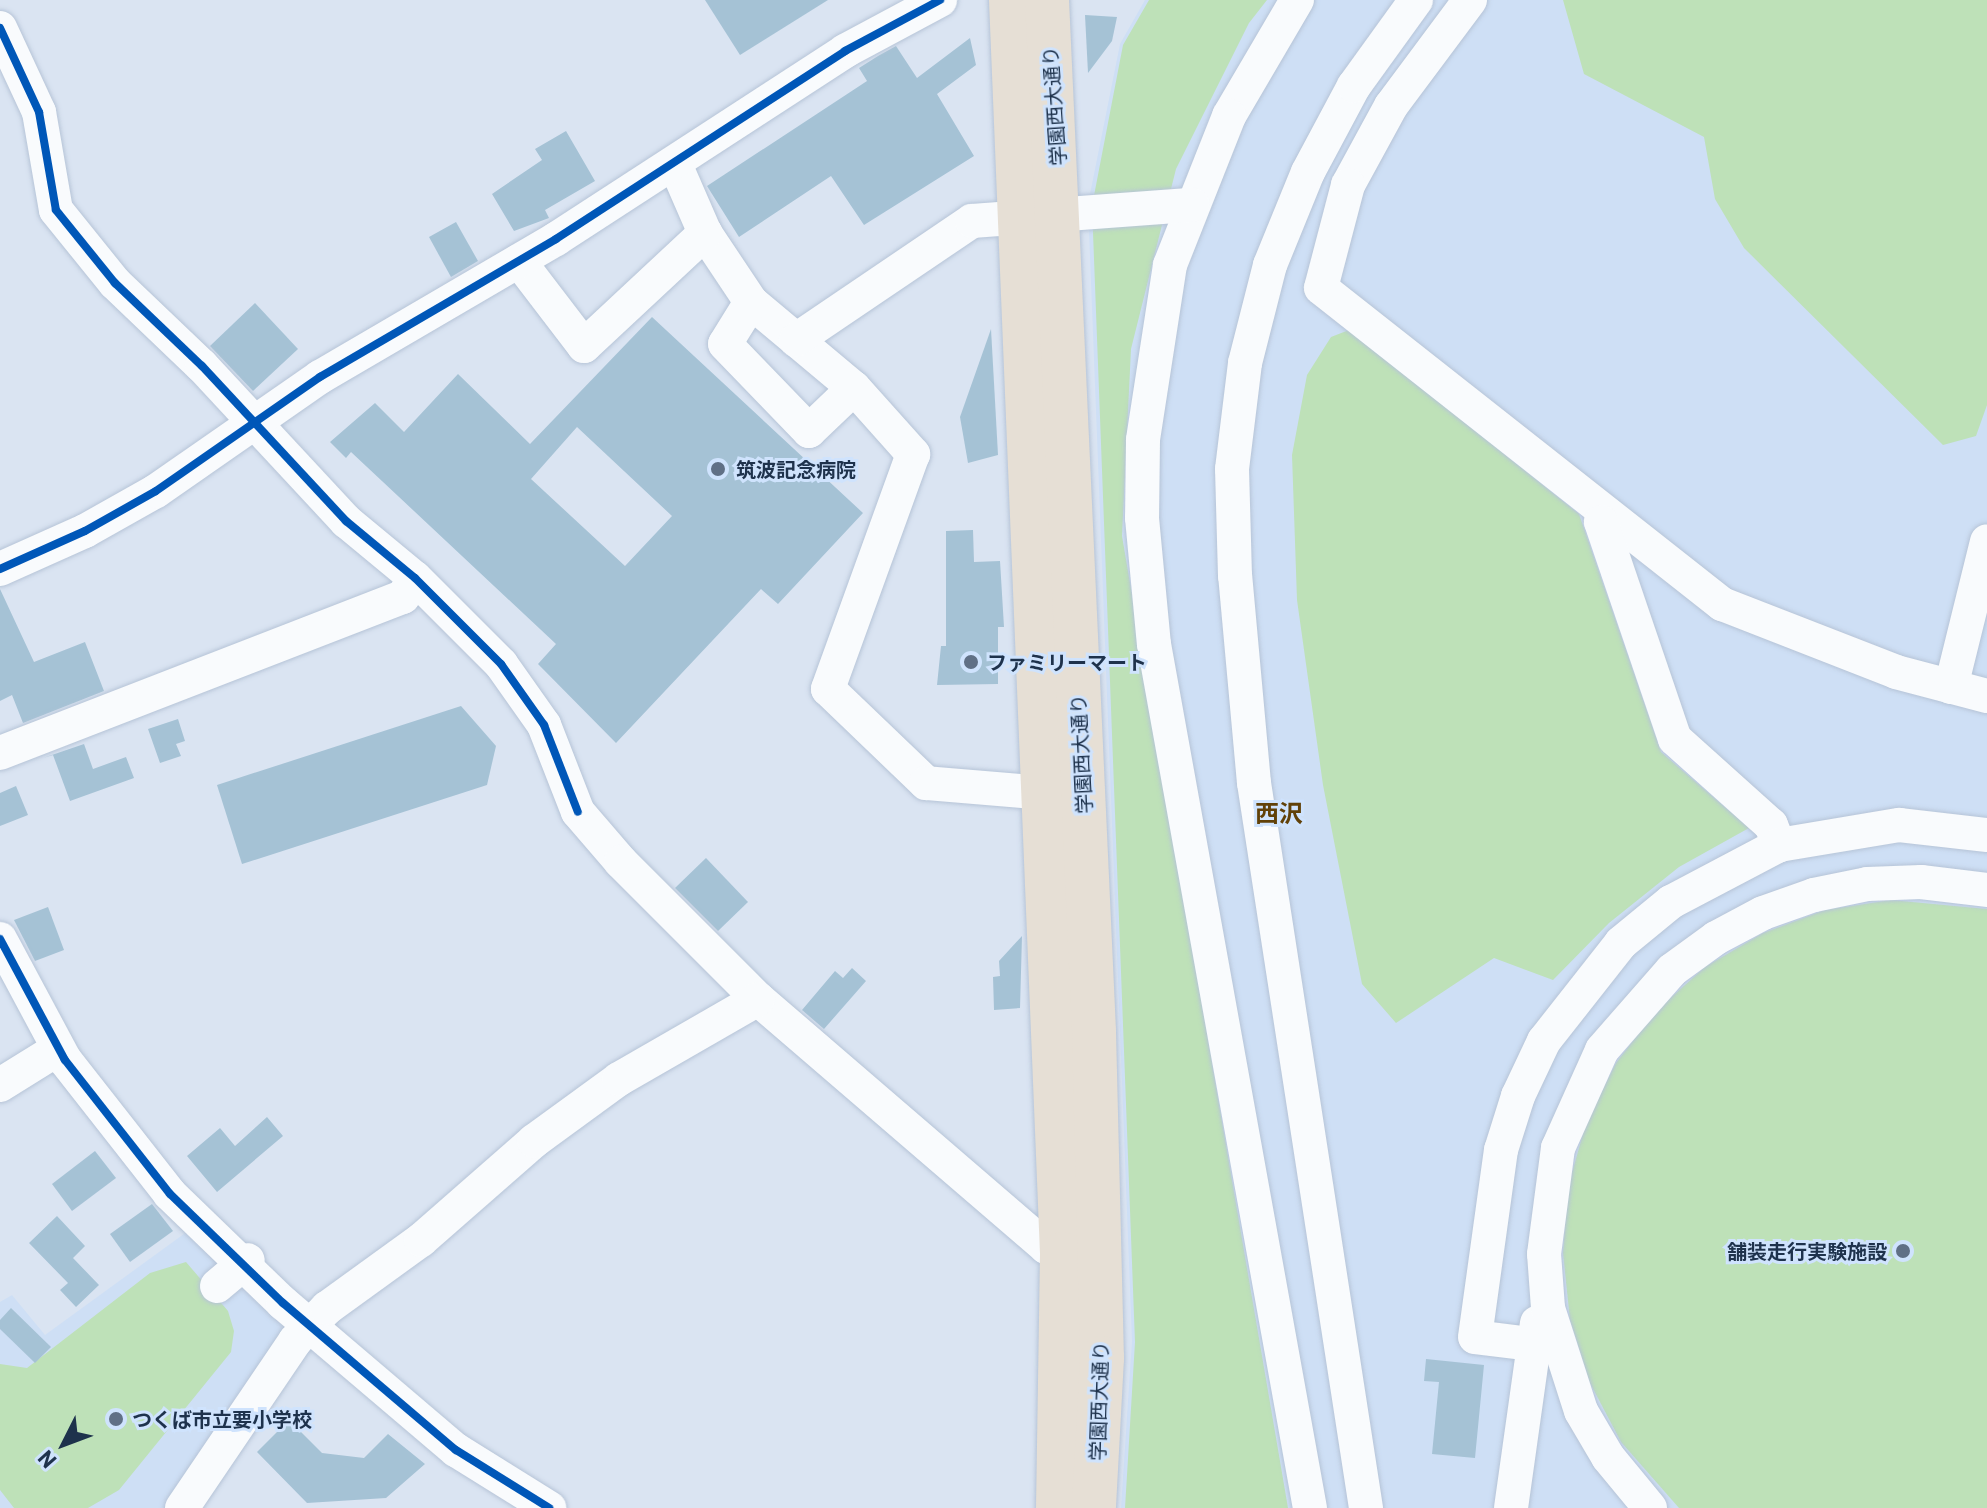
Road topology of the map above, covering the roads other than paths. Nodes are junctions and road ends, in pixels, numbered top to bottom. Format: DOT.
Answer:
graph roads {
  1 [pos="940,0"];
  2 [pos="1011,0"];
  3 [pos="1047,0"];
  4 [pos="1297,0"];
  5 [pos="1416,0"];
  6 [pos="1470,0"];
  7 [pos="0,28"];
  8 [pos="675,164"];
  9 [pos="1192,205"];
  10 [pos="1042,216"];
  11 [pos="705,233"];
  12 [pos="519,261"];
  13 [pos="751,302"];
  14 [pos="796,340"];
  15 [pos="854,388"];
  16 [pos="254,426"];
  17 [pos="1607,514"];
  18 [pos="1987,541"];
  19 [pos="0,569"];
  20 [pos="415,578"];
  21 [pos="1951,687"];
  22 [pos="1987,696"];
  23 [pos="0,753"];
  24 [pos="1045,793"];
  25 [pos="1987,835"];
  26 [pos="1779,845"];
  27 [pos="1987,890"];
  28 [pos="0,939"];
  29 [pos="758,999"];
  30 [pos="58,1049"];
  31 [pos="0,1085"];
  32 [pos="1062,1254"];
  33 [pos="1548,1308"];
  34 [pos="309,1325"];
  35 [pos="1531,1344"];
  36 [pos="182,1508"];
  37 [pos="549,1508"];
  38 [pos="1058,1508"];
  39 [pos="1094,1508"];
  40 [pos="1310,1508"];
  41 [pos="1366,1508"];
  42 [pos="1511,1508"];
  43 [pos="1650,1508"];
  1 -- 8 [label="street"];
  2 -- 10 [label="highway, 学園西大通り"];
  3 -- 10 [label="highway, 学園西大通り"];
  4 -- 9 [label="street"];
  5 -- 41 [label="street"];
  6 -- 17 [label="street"];
  7 -- 16 [label="street"];
  8 -- 11 [label="street"];
  8 -- 12 [label="street"];
  9 -- 10 [label="street"];
  9 -- 40 [label="street"];
  10 -- 14 [label="street"];
  10 -- 24 [label="highway, 学園西大通り"];
  10 -- 39 [label="highway, 学園西大通り"];
  11 -- 12 [label="street"];
  11 -- 13 [label="street"];
  12 -- 16 [label="street"];
  13 -- 14 [label="street"];
  13 -- 15 [label="street"];
  14 -- 15 [label="street"];
  15 -- 24 [label="street"];
  16 -- 19 [label="street"];
  16 -- 20 [label="street"];
  17 -- 21 [label="street"];
  17 -- 26 [label="street"];
  18 -- 21 [label="street"];
  20 -- 23 [label="street"];
  20 -- 29 [label="street"];
  21 -- 22 [label="street"];
  24 -- 32 [label="highway, 学園西大通り"];
  25 -- 26 [label="street"];
  26 -- 35 [label="street"];
  27 -- 33 [label="street"];
  28 -- 30 [label="street"];
  29 -- 32 [label="street"];
  29 -- 34 [label="street"];
  30 -- 31 [label="street"];
  30 -- 34 [label="street"];
  32 -- 38 [label="highway, 学園西大通り"];
  33 -- 35 [label="street"];
  33 -- 43 [label="street"];
  34 -- 36 [label="street"];
  34 -- 37 [label="street"];
  35 -- 42 [label="street"];
}
